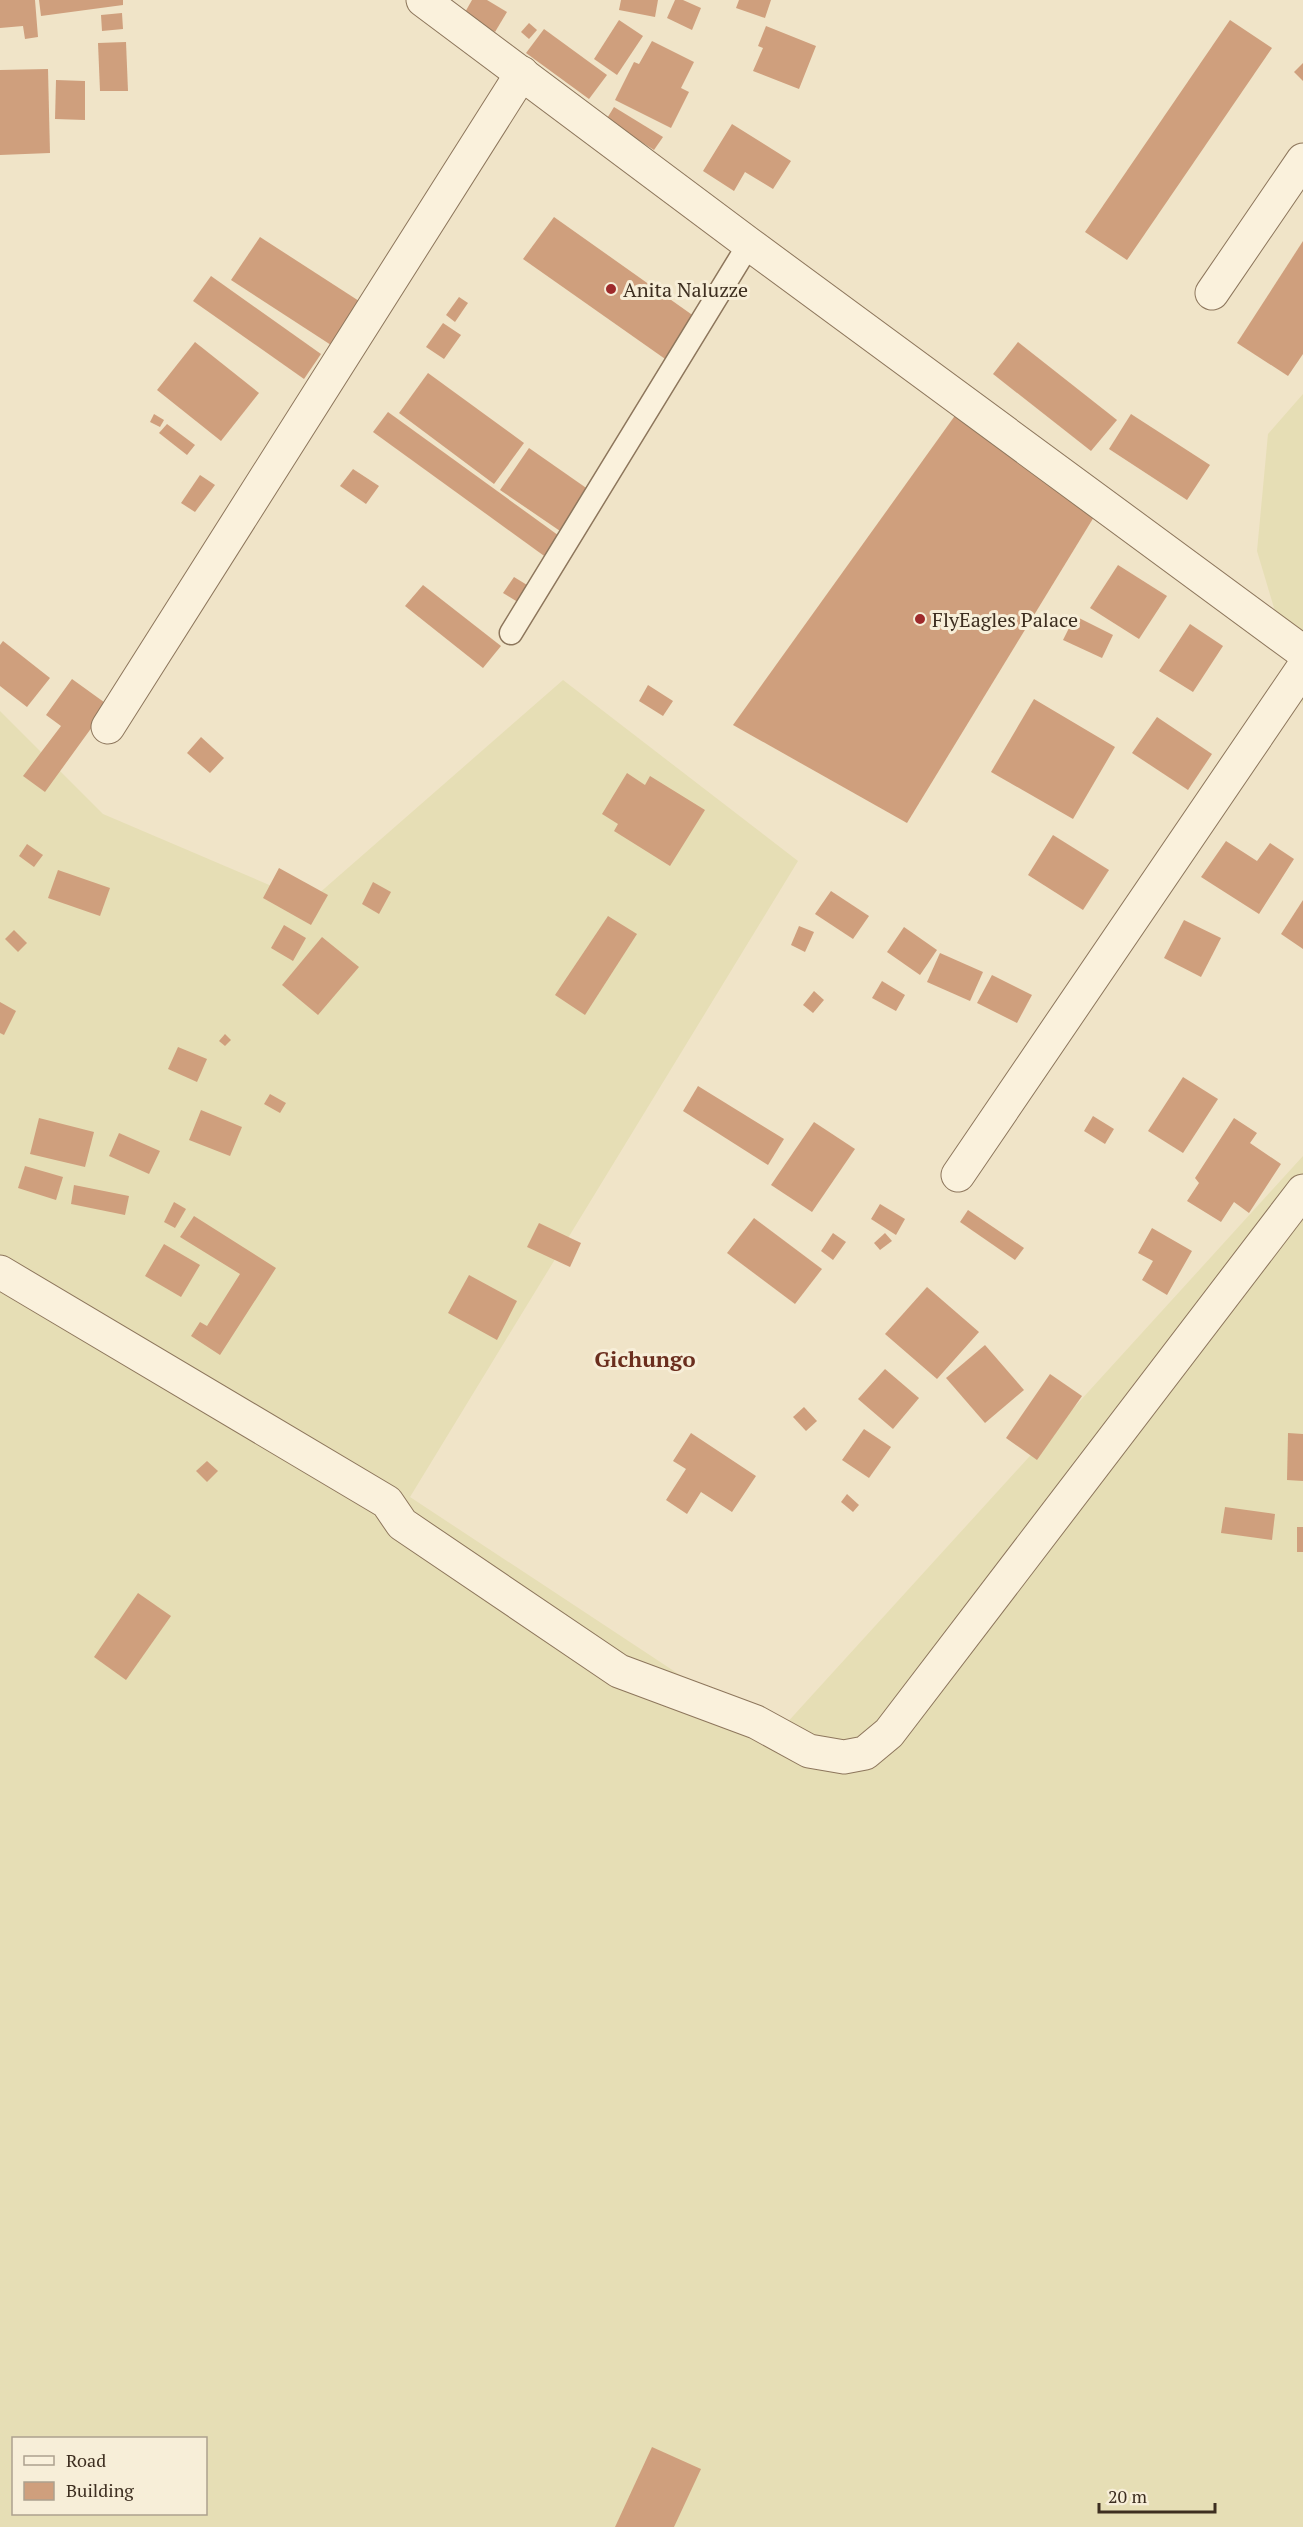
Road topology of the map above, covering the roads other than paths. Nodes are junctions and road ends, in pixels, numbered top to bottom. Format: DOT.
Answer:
graph roads {
  1 [pos="423,0"];
  2 [pos="522,73"];
  3 [pos="1303,160"];
  4 [pos="749,244"];
  5 [pos="1212,293"];
  6 [pos="511,633"];
  7 [pos="1303,652"];
  8 [pos="1303,668"];
  9 [pos="108,727"];
  10 [pos="958,1175"];
  11 [pos="1303,1191"];
  12 [pos="0,1272"];
  1 -- 2 [label="street"];
  2 -- 4 [label="street"];
  2 -- 9 [label="street"];
  3 -- 5 [label="street"];
  4 -- 6 [label="lane"];
  4 -- 7 [label="street"];
  8 -- 10 [label="street"];
  11 -- 12 [label="street"];
}
